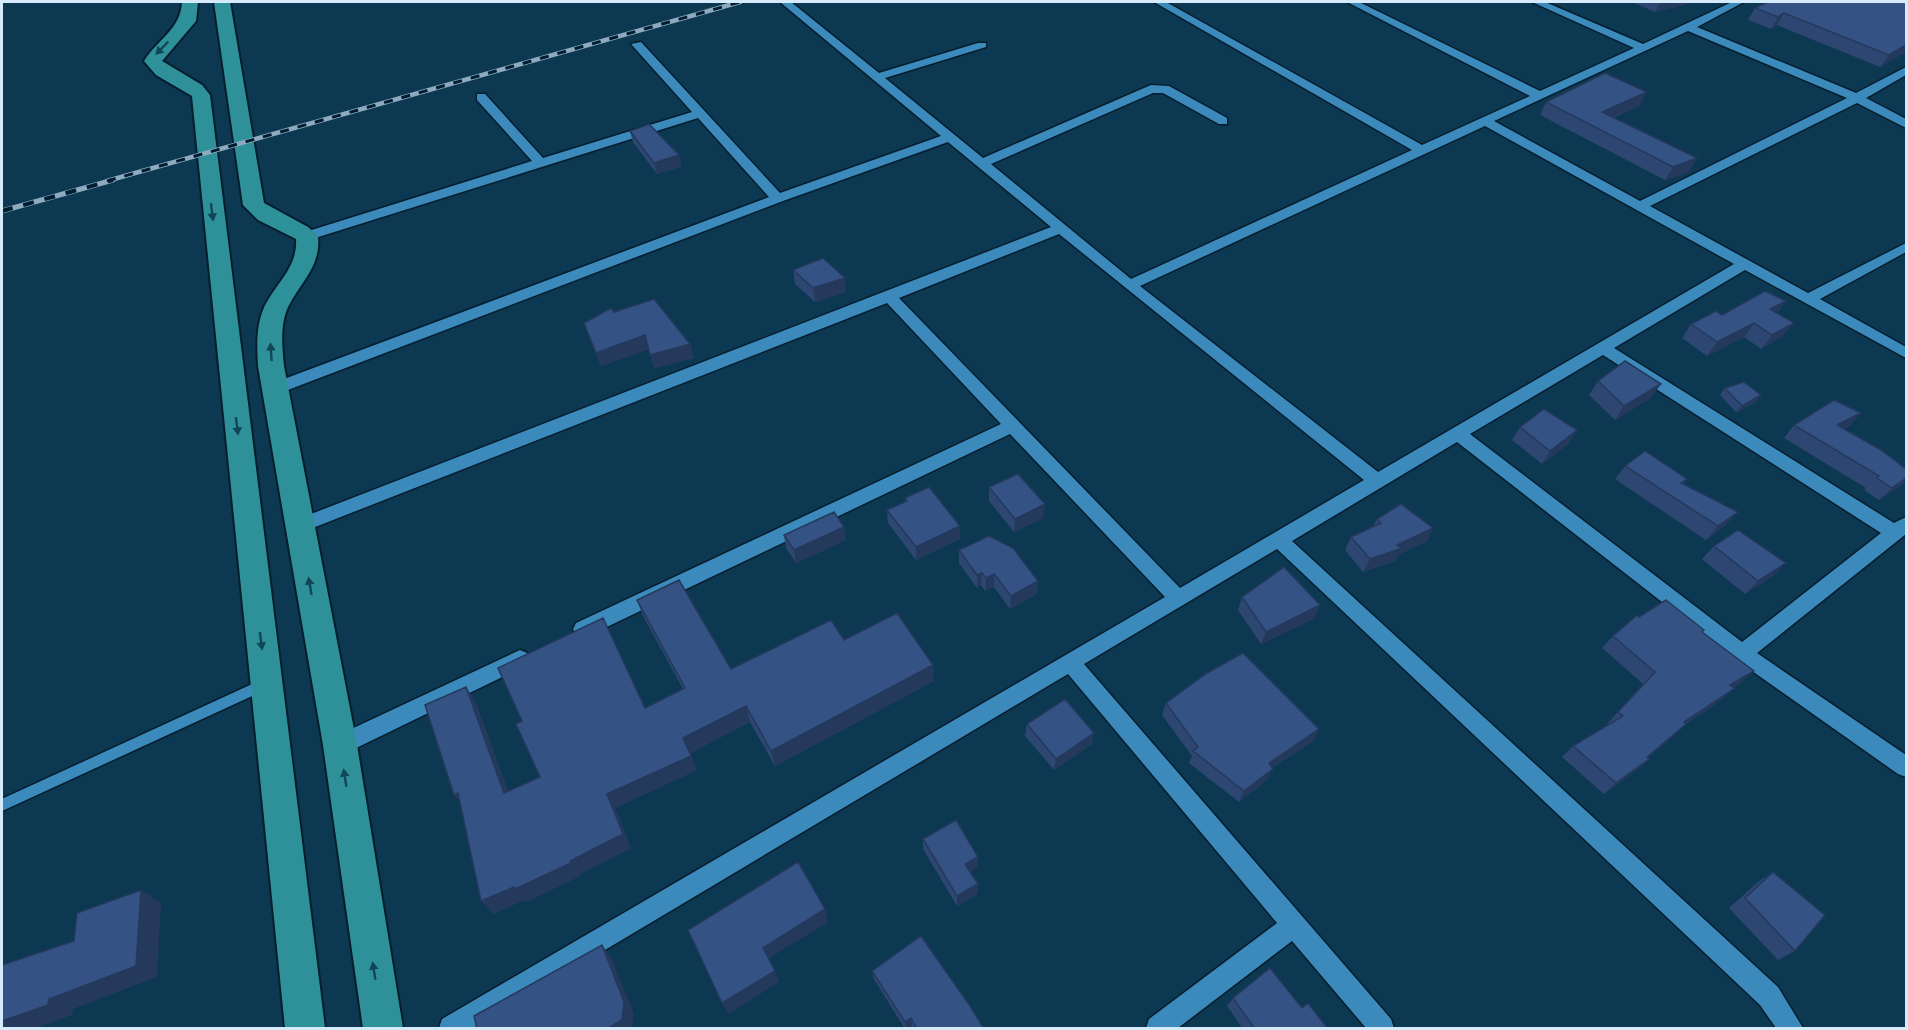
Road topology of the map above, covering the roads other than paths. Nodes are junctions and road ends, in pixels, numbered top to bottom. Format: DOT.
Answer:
graph roads {
  1 [pos="190,2"];
  2 [pos="222,2"];
  3 [pos="785,2"];
  4 [pos="1165,2"];
  5 [pos="1352,2"];
  6 [pos="1537,2"];
  7 [pos="1739,2"];
  8 [pos="1689,27"];
  9 [pos="637,44"];
  10 [pos="982,45"];
  11 [pos="1644,48"];
  12 [pos="1906,70"];
  13 [pos="878,77"];
  14 [pos="1540,96"];
  15 [pos="481,97"];
  16 [pos="1857,98"];
  17 [pos="700,113"];
  18 [pos="1223,121"];
  19 [pos="1485,121"];
  20 [pos="1906,124"];
  21 [pos="950,137"];
  22 [pos="242,139"];
  23 [pos="205,147"];
  24 [pos="1422,150"];
  25 [pos="541,163"];
  26 [pos="982,163"];
  27 [pos="778,198"];
  28 [pos="1640,206"];
  29 [pos="1060,228"];
  30 [pos="307,236"];
  31 [pos="1906,247"];
  32 [pos="1745,264"];
  33 [pos="1130,285"];
  34 [pos="889,297"];
  35 [pos="1808,299"];
  36 [pos="1603,348"];
  37 [pos="1906,353"];
  38 [pos="274,389"];
  39 [pos="1012,426"];
  40 [pos="1457,433"];
  41 [pos="1377,481"];
  42 [pos="299,526"];
  43 [pos="1901,529"];
  44 [pos="1278,539"];
  45 [pos="1178,598"];
  46 [pos="564,639"];
  47 [pos="1742,653"];
  48 [pos="532,654"];
  49 [pos="1070,662"];
  50 [pos="266,683"];
  51 [pos="340,745"];
  52 [pos="1906,767"];
  53 [pos="2,805"];
  54 [pos="1294,925"];
  55 [pos="305,1029"];
  56 [pos="383,1029"];
  57 [pos="451,1029"];
  58 [pos="1158,1029"];
  59 [pos="1382,1029"];
  60 [pos="1791,1029"];
  1 -- 23 [label="main road, one-way"];
  2 -- 22 [label="main road"];
  3 -- 13 [label="street"];
  4 -- 24 [label="street"];
  5 -- 14 [label="street"];
  6 -- 11 [label="street"];
  7 -- 8 [label="street"];
  8 -- 11 [label="street"];
  8 -- 16 [label="street"];
  9 -- 17 [label="street"];
  10 -- 13 [label="street"];
  11 -- 14 [label="street"];
  12 -- 16 [label="street"];
  13 -- 21 [label="street"];
  14 -- 19 [label="street"];
  15 -- 25 [label="street"];
  16 -- 20 [label="street"];
  16 -- 28 [label="street"];
  17 -- 25 [label="street"];
  17 -- 27 [label="street"];
  18 -- 26 [label="street"];
  19 -- 24 [label="street"];
  19 -- 28 [label="street"];
  21 -- 26 [label="street"];
  21 -- 27 [label="street"];
  22 -- 23 [label="main road"];
  22 -- 30 [label="main road"];
  23 -- 50 [label="main road, one-way"];
  24 -- 33 [label="street"];
  25 -- 30 [label="street"];
  26 -- 29 [label="street"];
  27 -- 38 [label="street"];
  28 -- 32 [label="street"];
  29 -- 33 [label="street"];
  29 -- 34 [label="street"];
  38 -- 30 [label="main road, one-way"];
  31 -- 35 [label="street"];
  32 -- 35 [label="street"];
  32 -- 36 [label="street"];
  33 -- 41 [label="street"];
  34 -- 39 [label="street"];
  34 -- 42 [label="street"];
  35 -- 37 [label="street"];
  36 -- 40 [label="street"];
  36 -- 43 [label="street"];
  38 -- 42 [label="main road"];
  39 -- 45 [label="street"];
  39 -- 46 [label="street"];
  40 -- 41 [label="street"];
  40 -- 47 [label="street"];
  41 -- 44 [label="street"];
  51 -- 42 [label="main road, one-way"];
  43 -- 47 [label="street"];
  44 -- 45 [label="street"];
  44 -- 60 [label="street"];
  45 -- 49 [label="street"];
  47 -- 52 [label="street"];
  48 -- 51 [label="street"];
  49 -- 54 [label="street"];
  49 -- 57 [label="street"];
  50 -- 53 [label="lane"];
  50 -- 55 [label="main road"];
  56 -- 51 [label="main road, one-way"];
  54 -- 58 [label="street"];
  54 -- 59 [label="street"];
}
